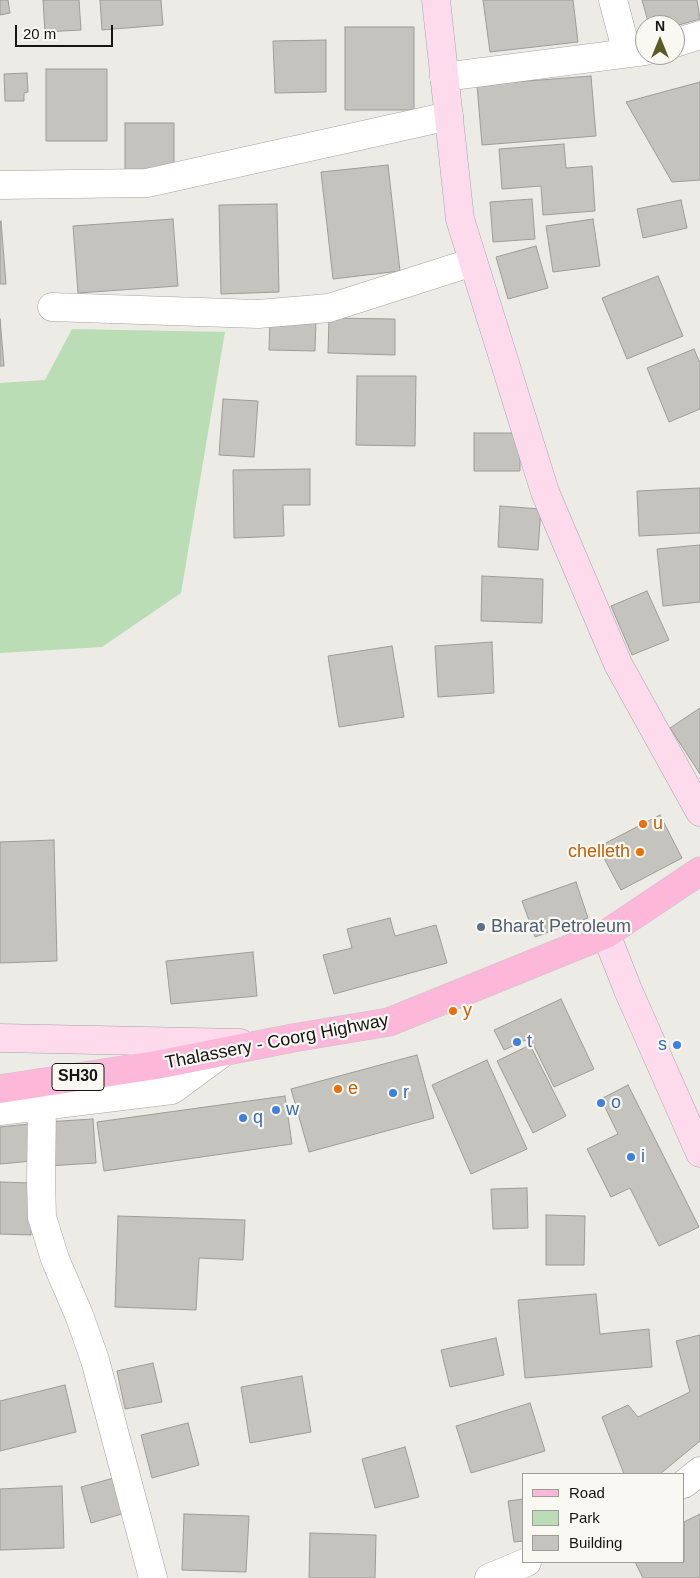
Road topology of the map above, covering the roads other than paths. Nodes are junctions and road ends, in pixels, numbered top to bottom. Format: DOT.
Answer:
graph roads {
  1 [pos="436,0"];
  2 [pos="613,0"];
  3 [pos="700,35"];
  4 [pos="685,40"];
  5 [pos="635,50"];
  6 [pos="635,52"];
  7 [pos="444,77"];
  8 [pos="449,116"];
  9 [pos="0,185"];
  10 [pos="473,262"];
  11 [pos="52,307"];
  12 [pos="700,812"];
  13 [pos="700,871"];
  14 [pos="606,934"];
  15 [pos="0,1038"];
  16 [pos="267,1043"];
  17 [pos="225,1051"];
  18 [pos="0,1089"];
  19 [pos="42,1106"];
  20 [pos="0,1111"];
  21 [pos="700,1153"];
  22 [pos="700,1471"];
  23 [pos="685,1483"];
  24 [pos="525,1563"];
  25 [pos="153,1578"];
  26 [pos="488,1578"];
  1 -- 7 [label="street"];
  2 -- 5 [label="street"];
  3 -- 4 [label="street"];
  6 -- 7 [label="street"];
  7 -- 8 [label="street"];
  8 -- 9 [label="street"];
  8 -- 10 [label="street"];
  10 -- 11 [label="street"];
  10 -- 12 [label="street"];
  13 -- 14 [label="main road, Thalassery - Coorg Highway / SH30"];
  14 -- 16 [label="main road, Thalassery - Coorg Highway / SH30"];
  14 -- 21 [label="street"];
  15 -- 16 [label="street"];
  16 -- 17 [label="main road, Thalassery - Coorg Highway / SH30"];
  17 -- 18 [label="main road, Thalassery - Coorg Highway / SH30"];
  17 -- 19 [label="street"];
  19 -- 20 [label="street"];
  19 -- 25 [label="street"];
  22 -- 23 [label="street"];
  24 -- 26 [label="street"];
}
